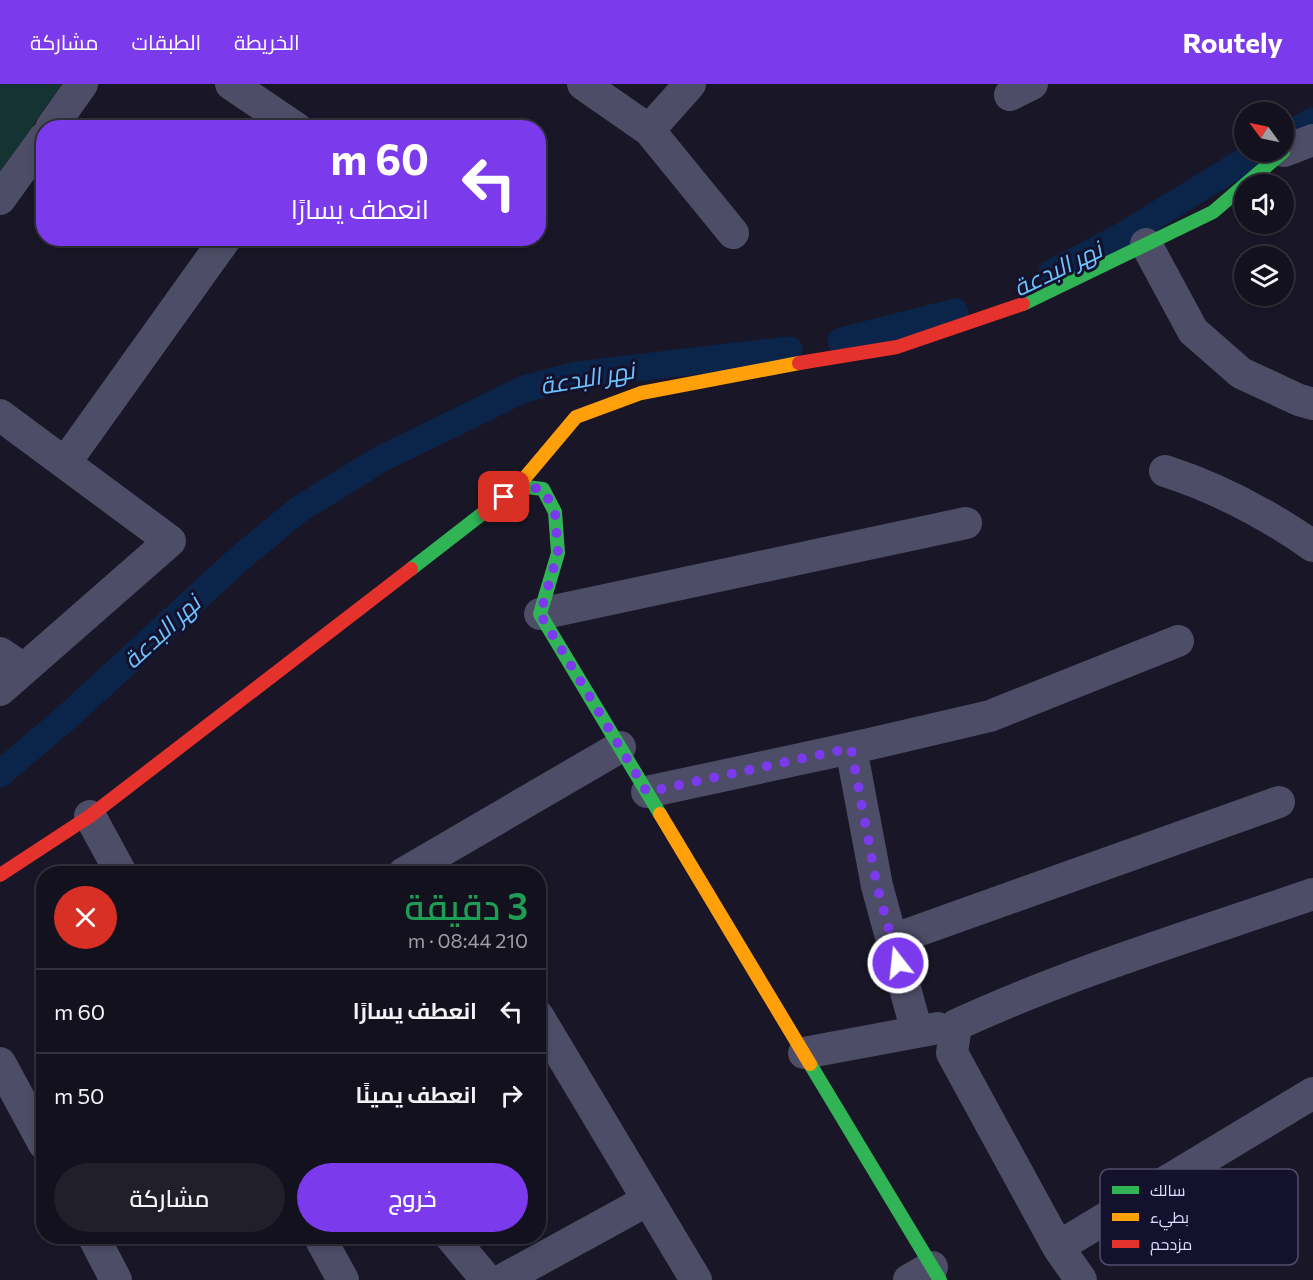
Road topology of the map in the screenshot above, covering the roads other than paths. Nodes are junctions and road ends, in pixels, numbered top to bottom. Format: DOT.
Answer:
graph roads {
  1 [pos="81,84"];
  2 [pos="231,84"];
  3 [pos="583,84"];
  4 [pos="690,84"];
  5 [pos="56,120"];
  6 [pos="284,120"];
  7 [pos="649,130"];
  8 [pos="1313,140"];
  9 [pos="1294,147"];
  10 [pos="36,149"];
  11 [pos="1271,162"];
  12 [pos="0,199"];
  13 [pos="734,233"];
  14 [pos="1146,244"];
  15 [pos="220,246"];
  16 [pos="1313,404"];
  17 [pos="0,415"];
  18 [pos="65,463"];
  19 [pos="1165,471"];
  20 [pos="518,486"];
  21 [pos="966,523"];
  22 [pos="1313,546"];
  23 [pos="540,614"];
  24 [pos="1178,641"];
  25 [pos="11,661"];
  26 [pos="0,690"];
  27 [pos="620,747"];
  28 [pos="851,748"];
  29 [pos="647,792"];
  30 [pos="1279,802"];
  31 [pos="90,816"];
  32 [pos="446,862"];
  33 [pos="117,866"];
  34 [pos="431,866"];
  35 [pos="0,875"];
  36 [pos="1313,894"];
  37 [pos="892,940"];
  38 [pos="956,1024"];
  39 [pos="546,1029"];
  40 [pos="918,1032"];
  41 [pos="804,1053"];
  42 [pos="3,1076"];
  43 [pos="1313,1093"];
  44 [pos="36,1131"];
  45 [pos="1186,1169"];
  46 [pos="648,1200"];
  47 [pos="1100,1221"];
  48 [pos="97,1244"];
  49 [pos="323,1244"];
  50 [pos="457,1244"];
  51 [pos="1058,1246"];
  52 [pos="927,1276"];
  53 [pos="116,1280"];
  54 [pos="343,1280"];
  55 [pos="487,1280"];
  56 [pos="502,1280"];
  57 [pos="696,1280"];
  58 [pos="1081,1280"];
  1 -- 5 [label="street"];
  2 -- 6 [label="street"];
  3 -- 7 [label="street"];
  4 -- 7 [label="street"];
  7 -- 13 [label="street"];
  8 -- 9 [label="street"];
  10 -- 12 [label="street"];
  11 -- 14 [label="street"];
  14 -- 16 [label="street"];
  14 -- 20 [label="street"];
  15 -- 18 [label="street"];
  17 -- 18 [label="street"];
  18 -- 25 [label="street"];
  19 -- 22 [label="street"];
  20 -- 23 [label="street"];
  20 -- 31 [label="street"];
  21 -- 23 [label="street"];
  23 -- 27 [label="street"];
  24 -- 28 [label="street"];
  25 -- 26 [label="street"];
  27 -- 29 [label="street"];
  27 -- 32 [label="street"];
  28 -- 29 [label="street"];
  28 -- 37 [label="street"];
  29 -- 41 [label="street"];
  30 -- 37 [label="street"];
  31 -- 33 [label="street"];
  31 -- 35 [label="street"];
  32 -- 34 [label="street"];
  36 -- 38 [label="street"];
  37 -- 40 [label="street"];
  38 -- 40 [label="street"];
  38 -- 51 [label="street"];
  39 -- 46 [label="street"];
  40 -- 41 [label="street"];
  41 -- 52 [label="street"];
  42 -- 44 [label="street"];
  43 -- 45 [label="street"];
  46 -- 56 [label="street"];
  46 -- 57 [label="street"];
  47 -- 51 [label="street"];
  48 -- 53 [label="street"];
  49 -- 54 [label="street"];
  50 -- 55 [label="street"];
  51 -- 58 [label="street"];
}
